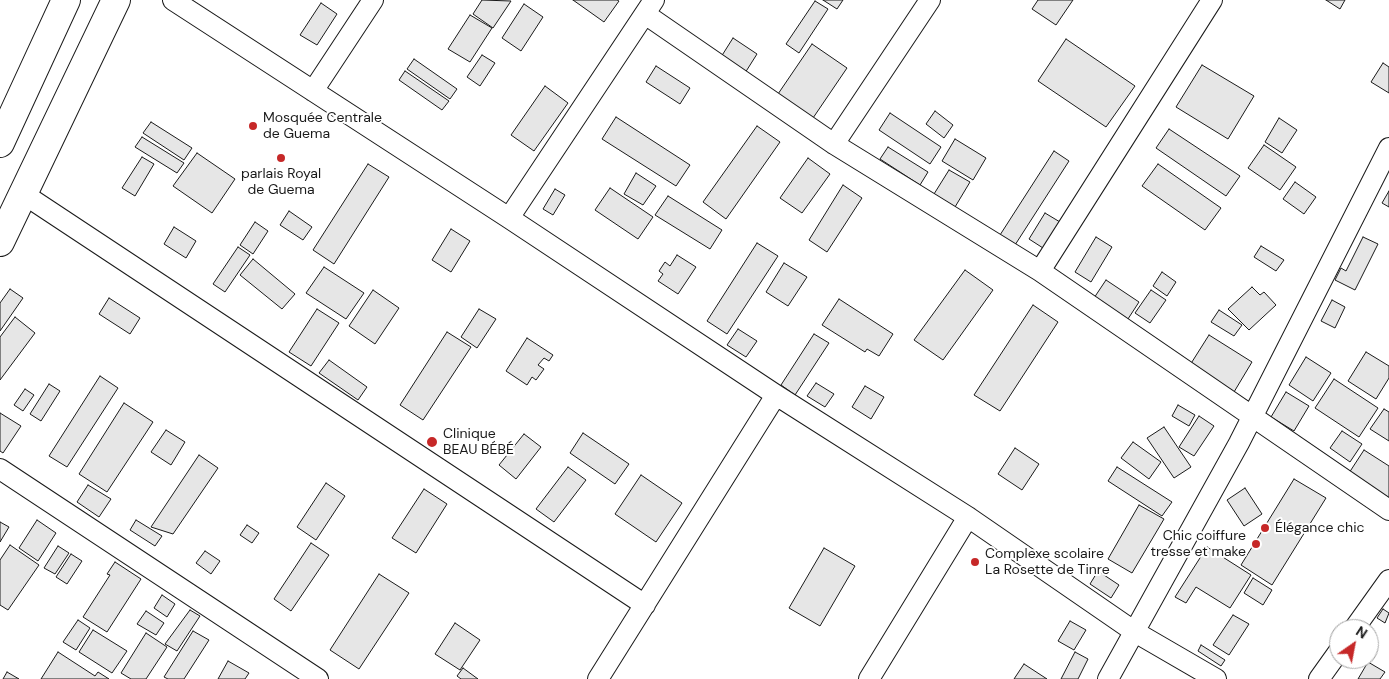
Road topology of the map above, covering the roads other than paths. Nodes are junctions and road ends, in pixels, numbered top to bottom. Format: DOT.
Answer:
graph roads {
  1 [pos="66,0"];
  2 [pos="116,0"];
  3 [pos="173,0"];
  4 [pos="373,0"];
  5 [pos="930,0"];
  6 [pos="1212,0"];
  7 [pos="649,7"];
  8 [pos="313,91"];
  9 [pos="0,143"];
  10 [pos="834,144"];
  11 [pos="1389,148"];
  12 [pos="22,194"];
  13 [pos="510,218"];
  14 [pos="0,242"];
  15 [pos="1040,271"];
  16 [pos="776,395"];
  17 [pos="1251,416"];
  18 [pos="0,469"];
  19 [pos="1389,510"];
  20 [pos="968,517"];
  21 [pos="1389,580"];
  22 [pos="645,605"];
  23 [pos="1361,619"];
  24 [pos="1136,632"];
  25 [pos="1329,665"];
  26 [pos="318,679"];
  27 [pos="598,679"];
  28 [pos="869,679"];
  29 [pos="1108,679"];
  30 [pos="1216,679"];
  31 [pos="1319,679"];
  1 -- 9 [label="main road"];
  2 -- 12 [label="main road"];
  3 -- 8 [label="street"];
  4 -- 8 [label="street"];
  5 -- 10 [label="street"];
  6 -- 15 [label="street"];
  7 -- 10 [label="street"];
  7 -- 13 [label="street"];
  8 -- 13 [label="street"];
  10 -- 15 [label="street"];
  11 -- 17 [label="street"];
  12 -- 14 [label="main road"];
  12 -- 22 [label="street"];
  13 -- 16 [label="street"];
  15 -- 17 [label="street"];
  16 -- 20 [label="street"];
  16 -- 22 [label="street"];
  17 -- 19 [label="street"];
  17 -- 24 [label="street"];
  18 -- 26 [label="street"];
  20 -- 24 [label="street"];
  20 -- 28 [label="street"];
  21 -- 23 [label="street"];
  22 -- 27 [label="street"];
  24 -- 29 [label="street"];
  24 -- 30 [label="street"];
  25 -- 31 [label="street"];
}
